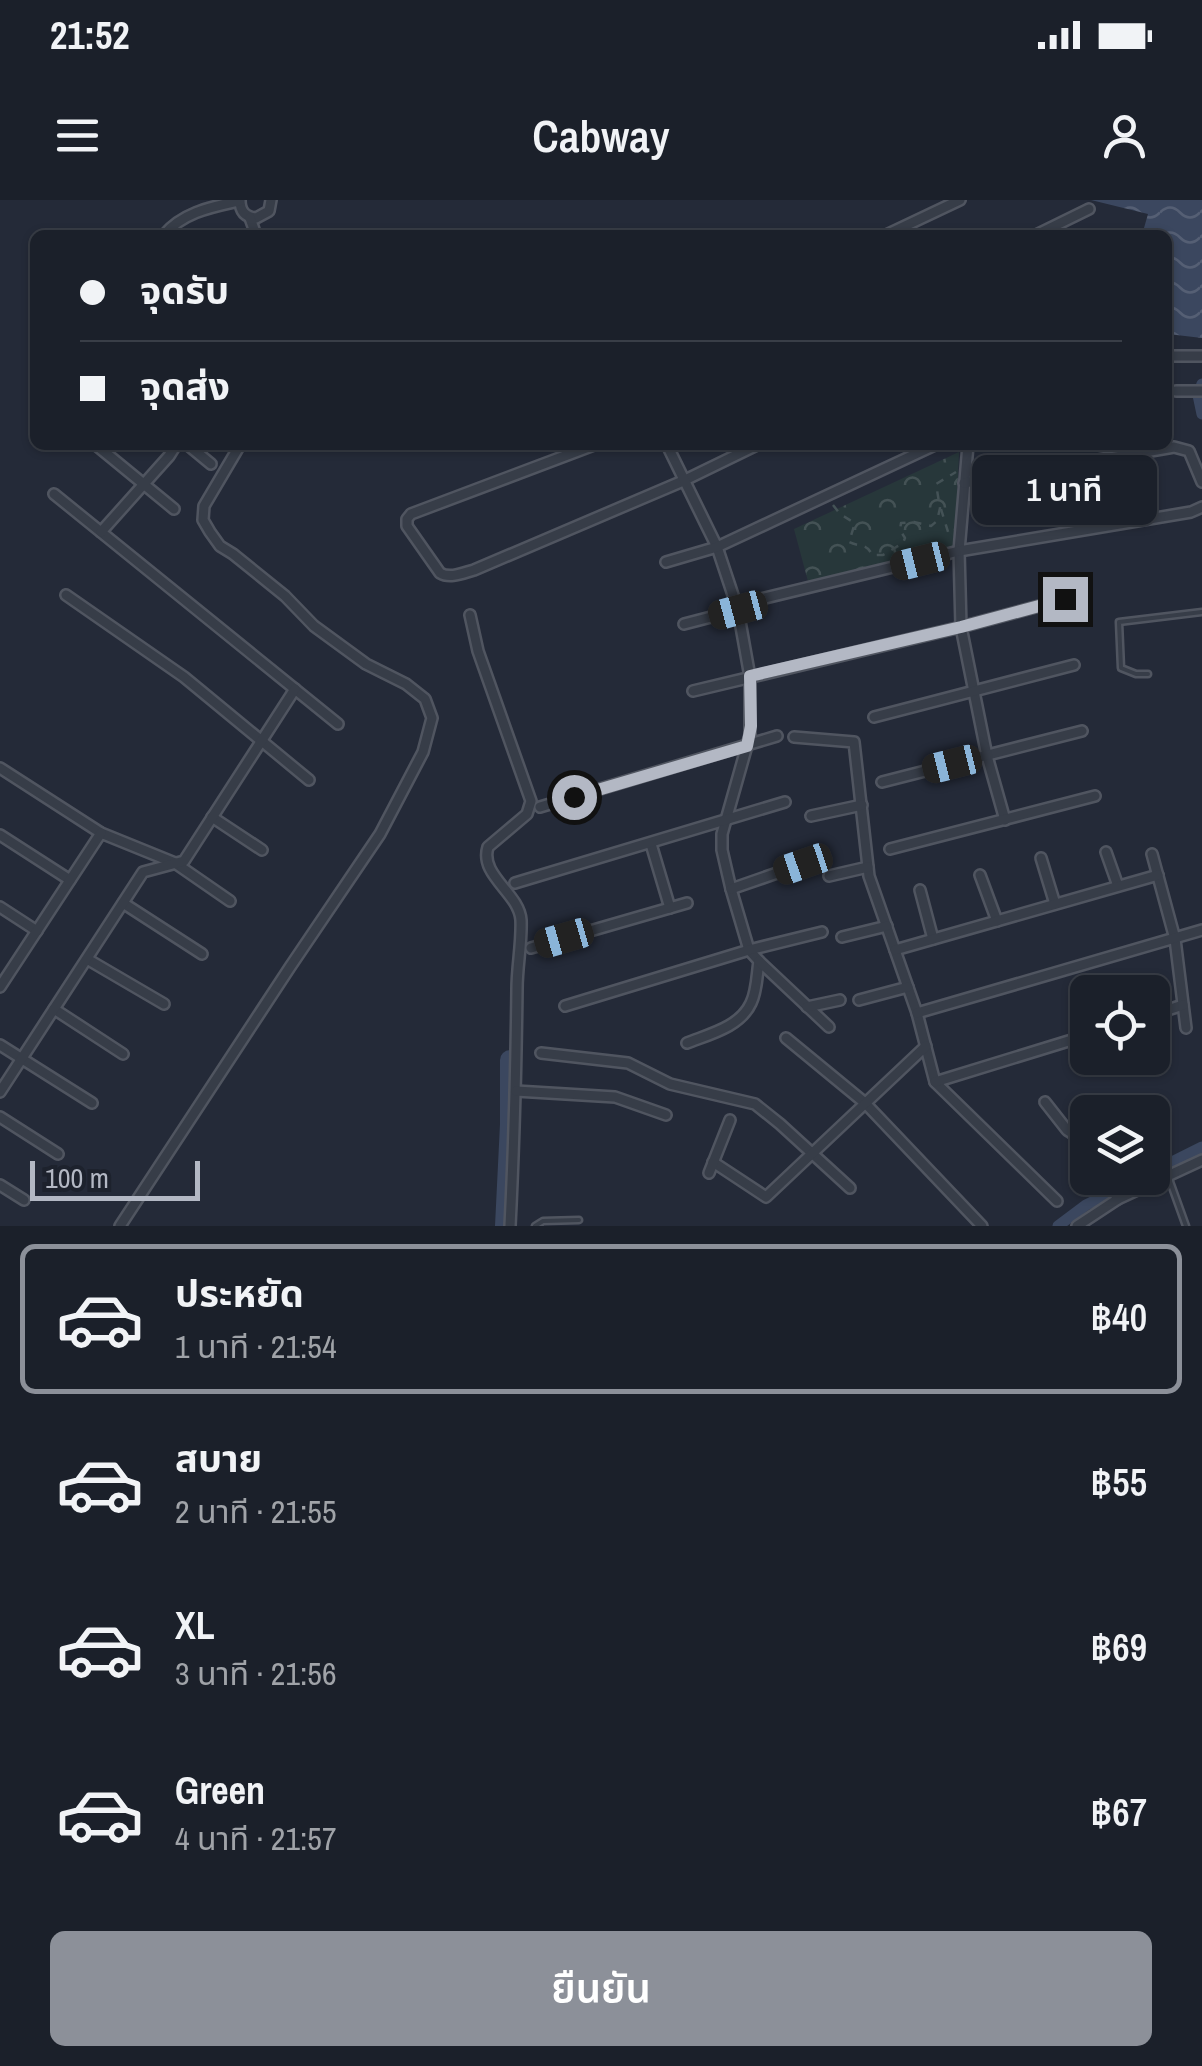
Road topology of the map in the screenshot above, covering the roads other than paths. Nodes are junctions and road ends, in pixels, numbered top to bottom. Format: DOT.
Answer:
graph roads {
  1 [pos="239,200"];
  2 [pos="271,200"];
  3 [pos="960,200"];
  4 [pos="1089,209"];
  5 [pos="250,218"];
  6 [pos="168,230"];
  7 [pos="254,230"];
  8 [pos="905,230"];
  9 [pos="1046,230"];
  10 [pos="1174,356"];
  11 [pos="1197,356"];
  12 [pos="1179,391"];
  13 [pos="1202,392"];
  14 [pos="1172,447"];
  15 [pos="102,450"];
  16 [pos="173,450"];
  17 [pos="194,450"];
  18 [pos="237,450"];
  19 [pos="581,450"];
  20 [pos="668,450"];
  21 [pos="746,450"];
  22 [pos="924,450"];
  23 [pos="967,450"];
  24 [pos="1156,450"];
  25 [pos="212,464"];
  26 [pos="683,480"];
  27 [pos="1202,480"];
  28 [pos="964,483"];
  29 [pos="144,484"];
  30 [pos="54,494"];
  31 [pos="1202,507"];
  32 [pos="174,509"];
  33 [pos="101,532"];
  34 [pos="717,547"];
  35 [pos="956,552"];
  36 [pos="666,562"];
  37 [pos="66,595"];
  38 [pos="1065,599"];
  39 [pos="737,608"];
  40 [pos="1202,612"];
  41 [pos="470,614"];
  42 [pos="684,624"];
  43 [pos="961,627"];
  44 [pos="1074,665"];
  45 [pos="1148,674"];
  46 [pos="750,676"];
  47 [pos="295,689"];
  48 [pos="693,691"];
  49 [pos="973,691"];
  50 [pos="874,717"];
  51 [pos="338,724"];
  52 [pos="1082,731"];
  53 [pos="777,736"];
  54 [pos="794,737"];
  55 [pos="262,741"];
  56 [pos="747,746"];
  57 [pos="988,756"];
  58 [pos="0,768"];
  59 [pos="309,780"];
  60 [pos="882,782"];
  61 [pos="1095,796"];
  62 [pos="785,802"];
  63 [pos="862,804"];
  64 [pos="540,807"];
  65 [pos="811,816"];
  66 [pos="212,818"];
  67 [pos="724,820"];
  68 [pos="1006,820"];
  69 [pos="102,832"];
  70 [pos="0,835"];
  71 [pos="651,844"];
  72 [pos="890,848"];
  73 [pos="262,850"];
  74 [pos="1106,852"];
  75 [pos="1152,854"];
  76 [pos="1041,858"];
  77 [pos="174,863"];
  78 [pos="803,864"];
  79 [pos="868,867"];
  80 [pos="980,875"];
  81 [pos="1158,875"];
  82 [pos="830,876"];
  83 [pos="70,880"];
  84 [pos="515,883"];
  85 [pos="1118,886"];
  86 [pos="731,889"];
  87 [pos="920,890"];
  88 [pos="230,901"];
  89 [pos="688,902"];
  90 [pos="122,903"];
  91 [pos="1055,904"];
  92 [pos="0,907"];
  93 [pos="670,908"];
  94 [pos="997,921"];
  95 [pos="887,926"];
  96 [pos="1202,930"];
  97 [pos="37,931"];
  98 [pos="822,932"];
  99 [pos="842,937"];
  100 [pos="933,939"];
  101 [pos="1174,939"];
  102 [pos="531,948"];
  103 [pos="750,950"];
  104 [pos="896,950"];
  105 [pos="202,954"];
  106 [pos="87,958"];
  107 [pos="759,961"];
  108 [pos="2,979"];
  109 [pos="908,986"];
  110 [pos="840,1000"];
  111 [pos="859,1000"];
  112 [pos="164,1004"];
  113 [pos="565,1006"];
  114 [pos="808,1006"];
  115 [pos="1183,1006"];
  116 [pos="54,1009"];
  117 [pos="1170,1010"];
  118 [pos="917,1013"];
  119 [pos="828,1026"];
  120 [pos="1186,1028"];
  121 [pos="786,1038"];
  122 [pos="1070,1041"];
  123 [pos="687,1042"];
  124 [pos="0,1044"];
  125 [pos="926,1046"];
  126 [pos="541,1053"];
  127 [pos="123,1054"];
  128 [pos="22,1058"];
  129 [pos="936,1082"];
  130 [pos="516,1091"];
  131 [pos="0,1092"];
  132 [pos="1046,1102"];
  133 [pos="92,1103"];
  134 [pos="865,1103"];
  135 [pos="666,1115"];
  136 [pos="0,1117"];
  137 [pos="730,1120"];
  138 [pos="1070,1132"];
  139 [pos="58,1154"];
  140 [pos="812,1154"];
  141 [pos="1202,1160"];
  142 [pos="1170,1175"];
  143 [pos="1170,1182"];
  144 [pos="0,1185"];
  145 [pos="850,1188"];
  146 [pos="1121,1195"];
  147 [pos="1116,1197"];
  148 [pos="24,1200"];
  149 [pos="1057,1201"];
  150 [pos="579,1220"];
  151 [pos="120,1226"];
  152 [pos="510,1226"];
  153 [pos="536,1226"];
  154 [pos="982,1226"];
  155 [pos="1077,1226"];
  156 [pos="1186,1226"];
  1 -- 5 [label="street"];
  1 -- 6 [label="street"];
  2 -- 5 [label="street"];
  3 -- 8 [label="street"];
  4 -- 9 [label="street"];
  5 -- 7 [label="street"];
  10 -- 11 [label="street"];
  12 -- 13 [label="street"];
  14 -- 27 [label="street"];
  15 -- 29 [label="street"];
  16 -- 29 [label="street"];
  17 -- 25 [label="street"];
  18 -- 151 [label="street"];
  19 -- 26 [label="street"];
  20 -- 26 [label="street"];
  21 -- 26 [label="street"];
  22 -- 34 [label="street"];
  23 -- 28 [label="street"];
  24 -- 28 [label="street"];
  26 -- 34 [label="street"];
  28 -- 35 [label="street"];
  29 -- 32 [label="street"];
  29 -- 33 [label="street"];
  30 -- 33 [label="street"];
  31 -- 35 [label="street"];
  33 -- 47 [label="street"];
  34 -- 36 [label="street"];
  34 -- 39 [label="street"];
  35 -- 39 [label="street"];
  35 -- 43 [label="street"];
  37 -- 55 [label="street"];
  38 -- 43 [label="street"];
  39 -- 42 [label="street"];
  39 -- 46 [label="street"];
  40 -- 45 [label="lane"];
  41 -- 130 [label="street"];
  43 -- 46 [label="street"];
  43 -- 49 [label="street"];
  44 -- 49 [label="street"];
  46 -- 48 [label="street"];
  46 -- 56 [label="street"];
  47 -- 51 [label="street"];
  47 -- 55 [label="street"];
  49 -- 50 [label="street"];
  49 -- 57 [label="street"];
  52 -- 57 [label="street"];
  53 -- 56 [label="street"];
  54 -- 63 [label="street"];
  55 -- 59 [label="street"];
  55 -- 66 [label="street"];
  56 -- 64 [label="street"];
  56 -- 67 [label="street"];
  57 -- 60 [label="street"];
  57 -- 68 [label="street"];
  58 -- 69 [label="street"];
  61 -- 68 [label="street"];
  62 -- 67 [label="street"];
  63 -- 65 [label="street"];
  63 -- 79 [label="street"];
  66 -- 73 [label="street"];
  66 -- 77 [label="street"];
  67 -- 71 [label="street"];
  67 -- 86 [label="street"];
  68 -- 72 [label="street"];
  69 -- 77 [label="street"];
  69 -- 83 [label="street"];
  70 -- 83 [label="street"];
  71 -- 84 [label="street"];
  71 -- 93 [label="street"];
  74 -- 85 [label="street"];
  75 -- 81 [label="street"];
  76 -- 91 [label="street"];
  77 -- 88 [label="street"];
  77 -- 90 [label="street"];
  78 -- 86 [label="street"];
  79 -- 82 [label="street"];
  79 -- 95 [label="street"];
  80 -- 94 [label="street"];
  81 -- 85 [label="street"];
  81 -- 101 [label="street"];
  83 -- 97 [label="street"];
  85 -- 91 [label="street"];
  86 -- 103 [label="street"];
  87 -- 100 [label="street"];
  89 -- 93 [label="street"];
  90 -- 105 [label="street"];
  90 -- 106 [label="street"];
  91 -- 94 [label="street"];
  92 -- 97 [label="street"];
  93 -- 102 [label="street"];
  94 -- 100 [label="street"];
  95 -- 99 [label="street"];
  95 -- 104 [label="street"];
  96 -- 101 [label="street"];
  97 -- 108 [label="street"];
  98 -- 103 [label="street"];
  100 -- 104 [label="street"];
  101 -- 115 [label="street"];
  101 -- 118 [label="street"];
  103 -- 107 [label="street"];
  103 -- 113 [label="street"];
  104 -- 109 [label="street"];
  106 -- 112 [label="street"];
  106 -- 116 [label="street"];
  107 -- 114 [label="street"];
  107 -- 123 [label="street"];
  109 -- 111 [label="street"];
  109 -- 118 [label="street"];
  110 -- 114 [label="street"];
  114 -- 119 [label="street"];
  115 -- 117 [label="street"];
  115 -- 120 [label="street"];
  116 -- 127 [label="street"];
  116 -- 128 [label="street"];
  118 -- 125 [label="street"];
  121 -- 134 [label="street"];
  122 -- 129 [label="street"];
  124 -- 128 [label="street"];
  125 -- 129 [label="street"];
  125 -- 134 [label="street"];
  126 -- 140 [label="street"];
  128 -- 131 [label="street"];
  128 -- 133 [label="street"];
  129 -- 149 [label="street"];
  130 -- 135 [label="street"];
  130 -- 152 [label="street"];
  132 -- 138 [label="street"];
  134 -- 140 [label="street"];
  134 -- 154 [label="street"];
  136 -- 139 [label="street"];
  137 -- 140 [label="street"];
  140 -- 145 [label="street"];
  141 -- 142 [label="street"];
  143 -- 156 [label="lane"];
  144 -- 148 [label="street"];
  146 -- 147 [label="street"];
  147 -- 155 [label="street"];
  150 -- 153 [label="lane"];
}
